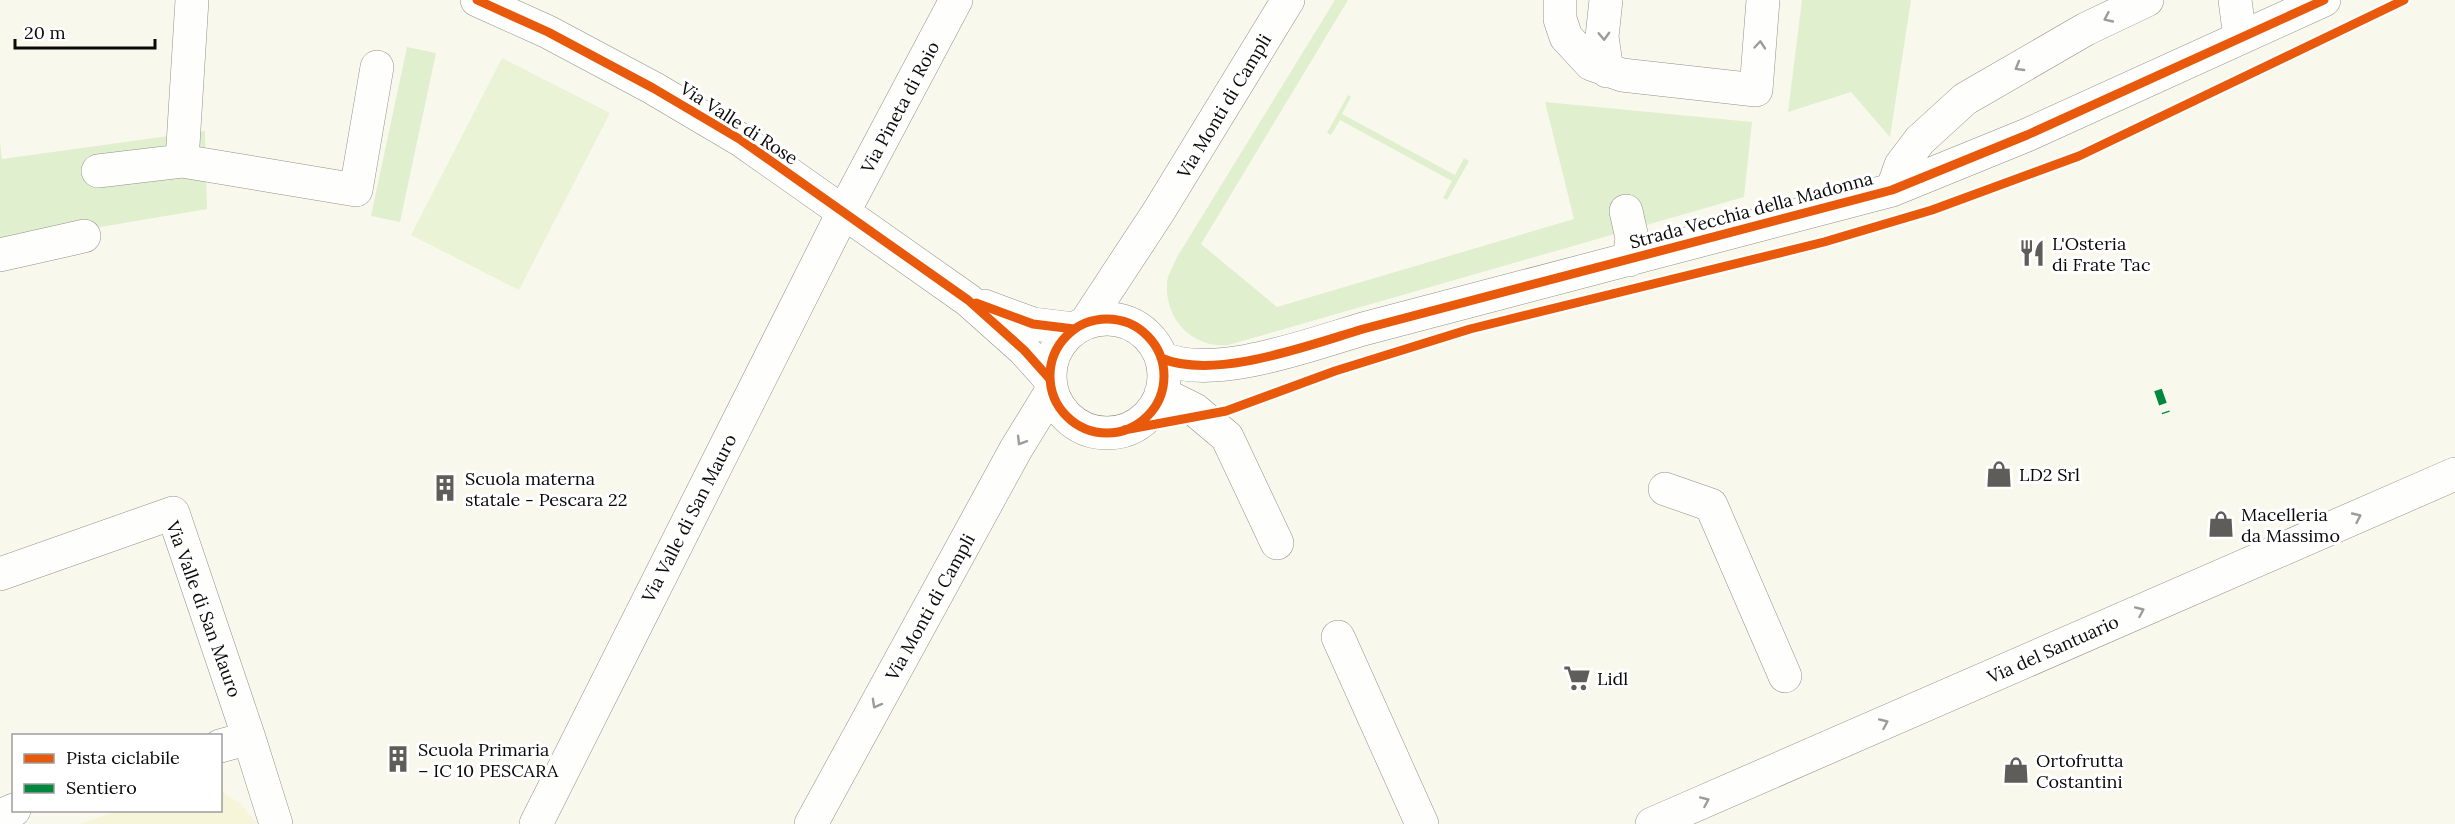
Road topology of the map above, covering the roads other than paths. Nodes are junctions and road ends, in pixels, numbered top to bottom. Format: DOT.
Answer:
graph roads {
  1 [pos="192,0"];
  2 [pos="477,0"];
  3 [pos="956,0"];
  4 [pos="1288,0"];
  5 [pos="1560,0"];
  6 [pos="1606,0"];
  7 [pos="1763,0"];
  8 [pos="2147,0"];
  9 [pos="2235,0"];
  10 [pos="2324,0"];
  11 [pos="2240,38"];
  12 [pos="377,67"];
  13 [pos="1607,71"];
  14 [pos="182,161"];
  15 [pos="98,171"];
  16 [pos="1892,190"];
  17 [pos="1159,211"];
  18 [pos="1626,211"];
  19 [pos="843,213"];
  20 [pos="84,236"];
  21 [pos="0,255"];
  22 [pos="1629,260"];
  23 [pos="968,300"];
  24 [pos="1132,324"];
  25 [pos="1080,326"];
  26 [pos="1161,358"];
  27 [pos="1050,385"];
  28 [pos="1161,393"];
  29 [pos="2455,474"];
  30 [pos="1665,489"];
  31 [pos="1277,543"];
  32 [pos="0,574"];
  33 [pos="1338,637"];
  34 [pos="1785,676"];
  35 [pos="235,742"];
  36 [pos="276,824"];
  37 [pos="536,824"];
  38 [pos="811,824"];
  39 [pos="1422,824"];
  40 [pos="1652,824"];
  1 -- 14 [label="street"];
  2 -- 19 [label="street, Via Valle di Rose"];
  3 -- 19 [label="street, Via Pineta di Roio"];
  4 -- 17 [label="street, Via Monti di Campli"];
  5 -- 13 [label="street"];
  6 -- 13 [label="street, one-way"];
  13 -- 7 [label="street, one-way"];
  8 -- 16 [label="street, Strada Vecchia della Madonna, one-way"];
  9 -- 11 [label="street"];
  10 -- 11 [label="street, Strada Vecchia della Madonna"];
  11 -- 16 [label="street, Strada Vecchia della Madonna"];
  12 -- 14 [label="street"];
  14 -- 15 [label="street"];
  16 -- 22 [label="street, Strada Vecchia della Madonna"];
  17 -- 24 [label="street, Via Monti di Campli"];
  17 -- 25 [label="street, Via Monti di Campli"];
  18 -- 22 [label="street"];
  19 -- 23 [label="street, Via Valle di Rose"];
  19 -- 37 [label="street, Via Valle di San Mauro"];
  20 -- 21 [label="street"];
  22 -- 26 [label="street, Strada Vecchia della Madonna"];
  23 -- 25 [label="street, Via Valle di Rose"];
  23 -- 27 [label="street, Via Valle di Rose"];
  24 -- 25 [label="street"];
  24 -- 26 [label="street"];
  25 -- 27 [label="street"];
  26 -- 28 [label="street"];
  27 -- 28 [label="street"];
  27 -- 38 [label="street, Via Monti di Campli, one-way"];
  28 -- 31 [label="street"];
  40 -- 29 [label="street, Via del Santuario, one-way"];
  30 -- 34 [label="street"];
  32 -- 35 [label="street, Via Valle di San Mauro"];
  33 -- 39 [label="street"];
  35 -- 36 [label="street, Via Valle di San Mauro"];
}
